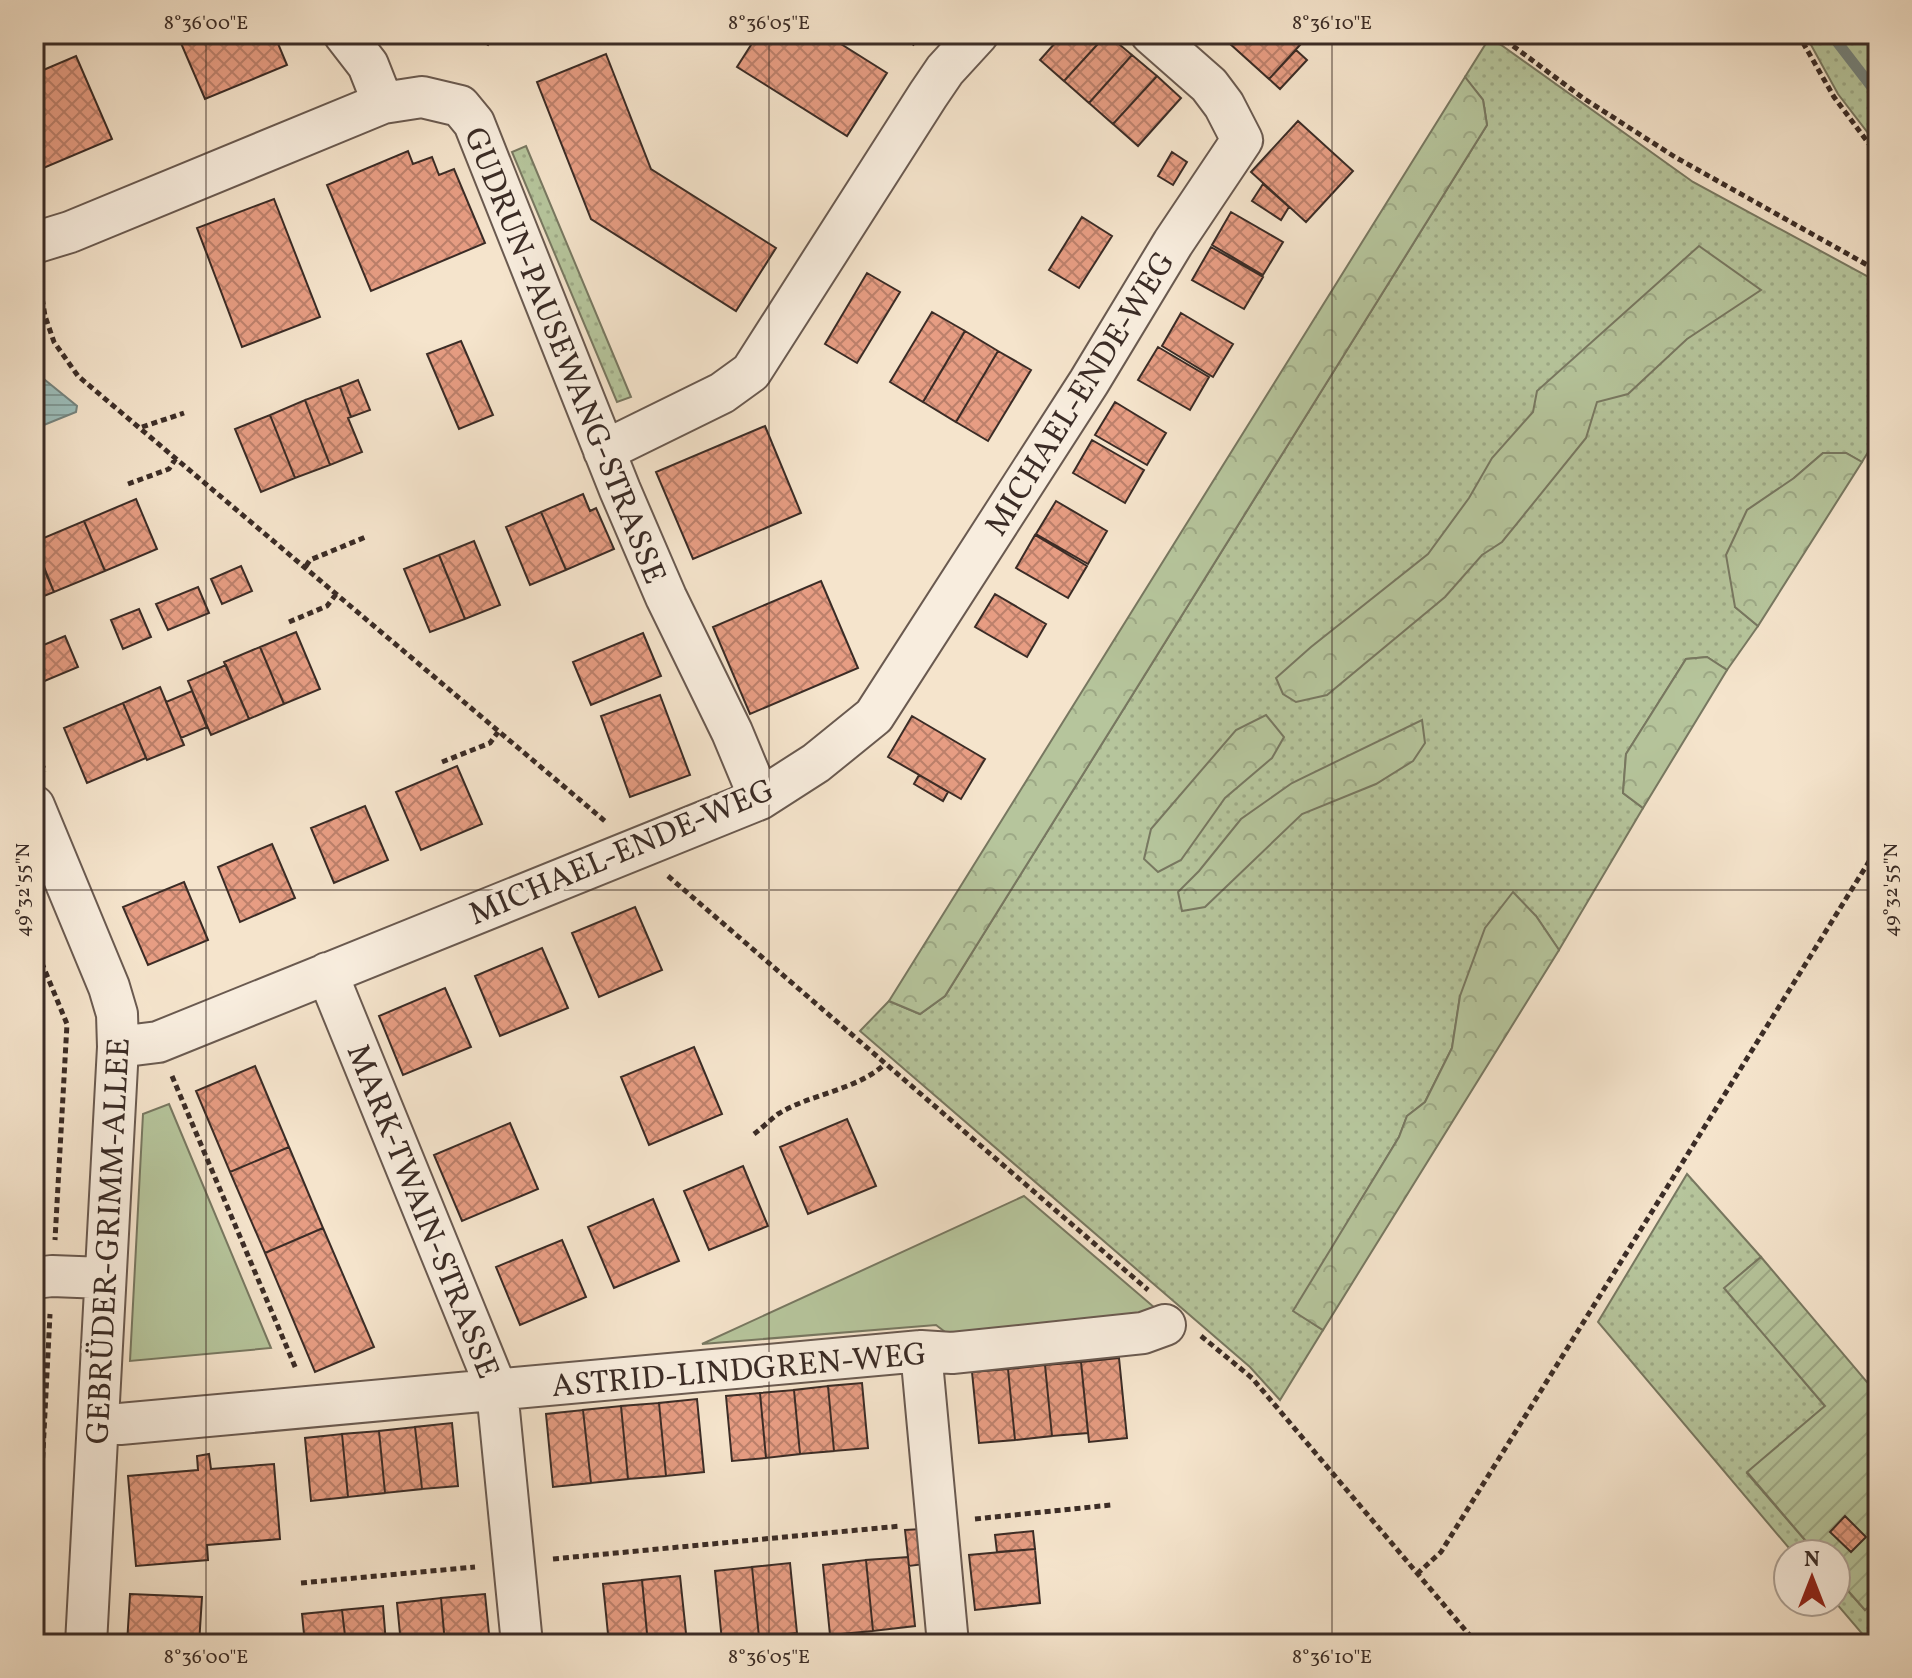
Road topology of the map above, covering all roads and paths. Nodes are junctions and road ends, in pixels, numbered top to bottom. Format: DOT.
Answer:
graph roads {
  1 [pos="344,34"];
  2 [pos="978,34"];
  3 [pos="1151,34"];
  4 [pos="1497,34"];
  5 [pos="1798,34"];
  6 [pos="383,103"];
  7 [pos="1878,156"];
  8 [pos="36,256"];
  9 [pos="1878,271"];
  10 [pos="184,413"];
  11 [pos="142,427"];
  12 [pos="604,451"];
  13 [pos="176,458"];
  14 [pos="128,484"];
  15 [pos="368,536"];
  16 [pos="306,566"];
  17 [pos="337,593"];
  18 [pos="289,622"];
  19 [pos="498,732"];
  20 [pos="442,762"];
  21 [pos="760,799"];
  22 [pos="34,806"];
  23 [pos="1878,847"];
  24 [pos="636,848"];
  25 [pos="327,973"];
  26 [pos="158,1042"];
  27 [pos="118,1047"];
  28 [pos="754,1134"];
  29 [pos="34,1278"];
  30 [pos="104,1278"];
  31 [pos="1165,1325"];
  32 [pos="921,1351"];
  33 [pos="497,1390"];
  34 [pos="312,1407"];
  35 [pos="98,1424"];
  36 [pos="1111,1505"];
  37 [pos="936,1522"];
  38 [pos="514,1563"];
  39 [pos="1417,1574"];
  40 [pos="301,1583"];
  41 [pos="86,1644"];
  42 [pos="522,1644"];
  43 [pos="948,1644"];
  1 -- 6 [label="street"];
  2 -- 12 [label="street"];
  3 -- 21 [label="street, MICHAEL-ENDE-WEG"];
  4 -- 9 [label="path"];
  5 -- 7 [label="path"];
  6 -- 8 [label="street, GUDRUN-PAUSEWANG-STRASSE"];
  6 -- 12 [label="street, GUDRUN-PAUSEWANG-STRASSE"];
  8 -- 11 [label="path"];
  10 -- 11 [label="path"];
  11 -- 13 [label="path"];
  12 -- 21 [label="street, GUDRUN-PAUSEWANG-STRASSE"];
  13 -- 14 [label="path"];
  13 -- 16 [label="path"];
  15 -- 16 [label="path"];
  16 -- 17 [label="path"];
  17 -- 18 [label="path"];
  17 -- 19 [label="path"];
  19 -- 20 [label="path"];
  19 -- 24 [label="path"];
  21 -- 24 [label="street, MICHAEL-ENDE-WEG"];
  22 -- 27 [label="street, GEBRÜDER-GRIMM-ALLEE"];
  23 -- 39 [label="path"];
  24 -- 25 [label="street, MICHAEL-ENDE-WEG"];
  24 -- 28 [label="path"];
  25 -- 26 [label="street, MICHAEL-ENDE-WEG"];
  25 -- 33 [label="street, MARK-TWAIN-STRASSE"];
  26 -- 27 [label="street, MICHAEL-ENDE-WEG"];
  26 -- 34 [label="path"];
  27 -- 30 [label="street, GEBRÜDER-GRIMM-ALLEE"];
  29 -- 30 [label="street"];
  30 -- 35 [label="street, GEBRÜDER-GRIMM-ALLEE"];
  31 -- 32 [label="street, ASTRID-LINDGREN-WEG"];
  32 -- 33 [label="street, ASTRID-LINDGREN-WEG"];
  32 -- 37 [label="street"];
  33 -- 34 [label="street, ASTRID-LINDGREN-WEG"];
  33 -- 38 [label="street, MARK-TWAIN-STRASSE"];
  34 -- 35 [label="street, ASTRID-LINDGREN-WEG"];
  35 -- 41 [label="street, GEBRÜDER-GRIMM-ALLEE"];
  36 -- 37 [label="path"];
  37 -- 38 [label="path"];
  37 -- 43 [label="street"];
  38 -- 40 [label="path"];
  38 -- 42 [label="street, MARK-TWAIN-STRASSE"];
}
